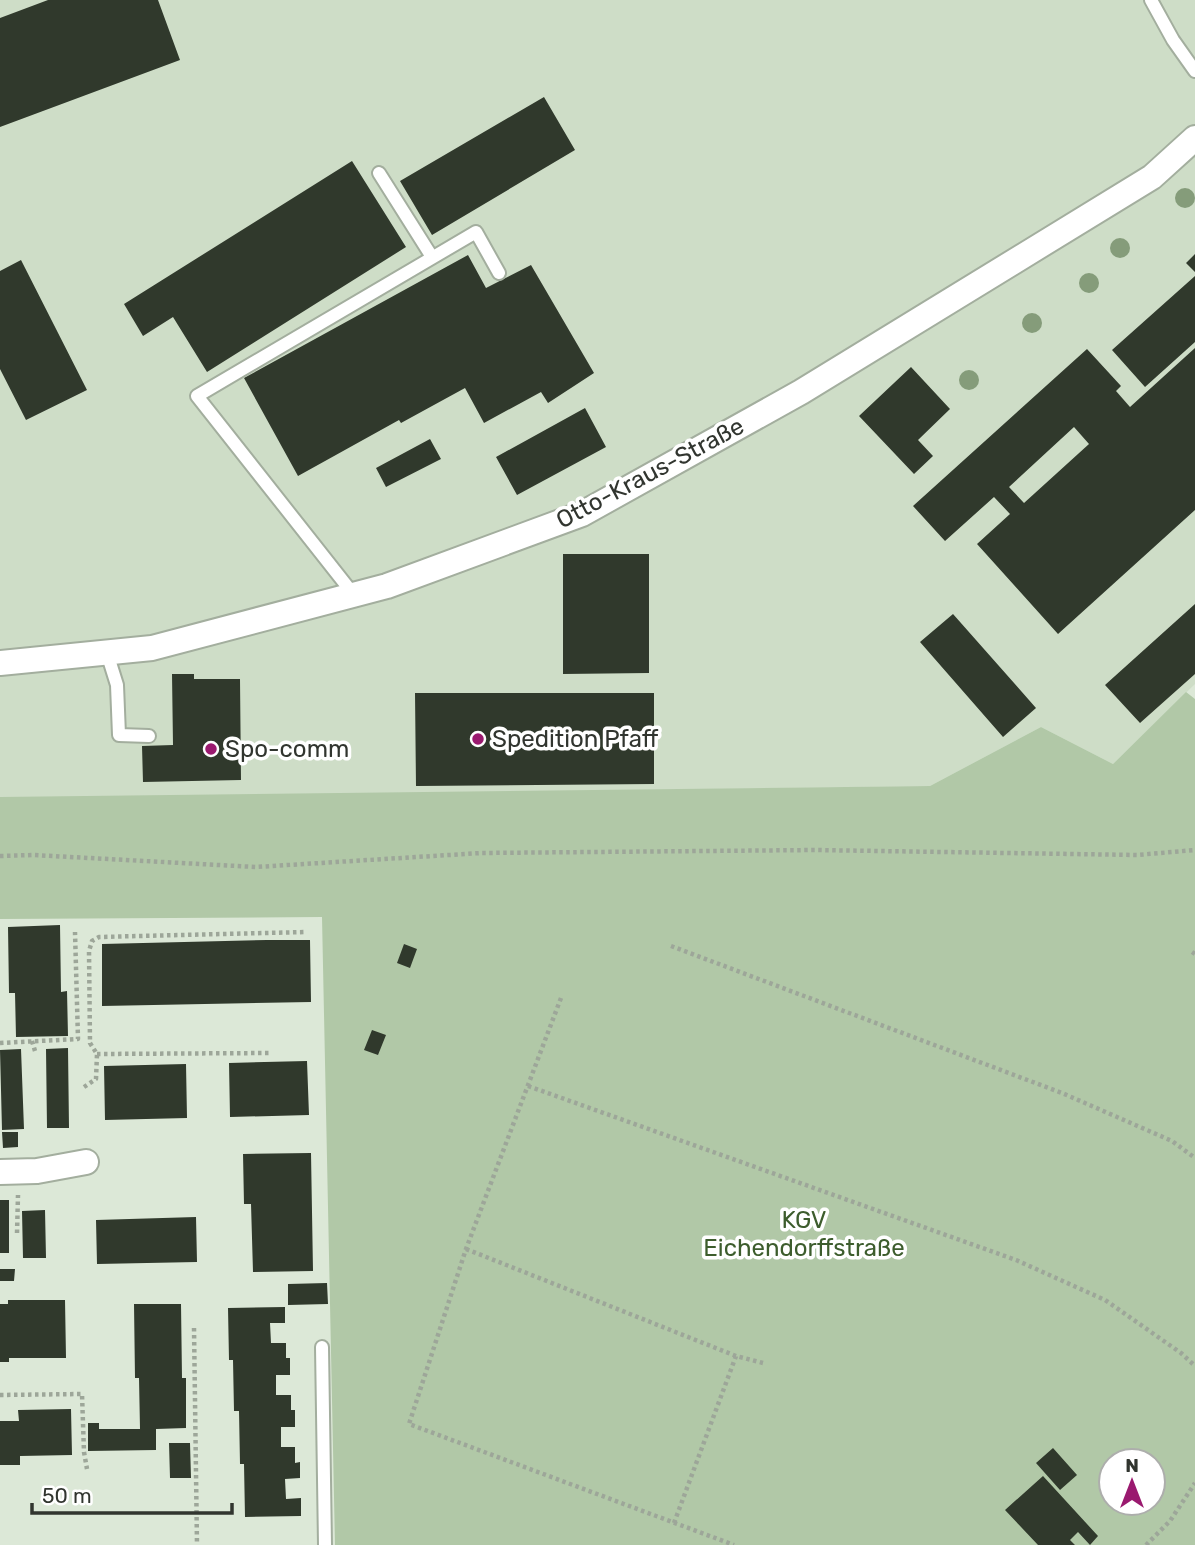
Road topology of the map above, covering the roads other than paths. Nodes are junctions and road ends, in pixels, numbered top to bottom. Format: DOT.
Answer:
graph roads {
  1 [pos="1151,0"];
  2 [pos="1195,71"];
  3 [pos="1195,138"];
  4 [pos="379,173"];
  5 [pos="432,257"];
  6 [pos="499,273"];
  7 [pos="354,595"];
  8 [pos="107,653"];
  9 [pos="0,663"];
  10 [pos="149,736"];
  11 [pos="86,1162"];
  12 [pos="0,1172"];
  13 [pos="322,1347"];
  14 [pos="325,1545"];
  1 -- 2 [label="lane"];
  3 -- 7 [label="street, Otto-Kraus-Straße"];
  4 -- 5 [label="lane"];
  5 -- 6 [label="lane"];
  5 -- 7 [label="lane"];
  7 -- 8 [label="street, Otto-Kraus-Straße"];
  8 -- 9 [label="street, Otto-Kraus-Straße"];
  8 -- 10 [label="lane"];
  11 -- 12 [label="street"];
  13 -- 14 [label="lane"];
}
